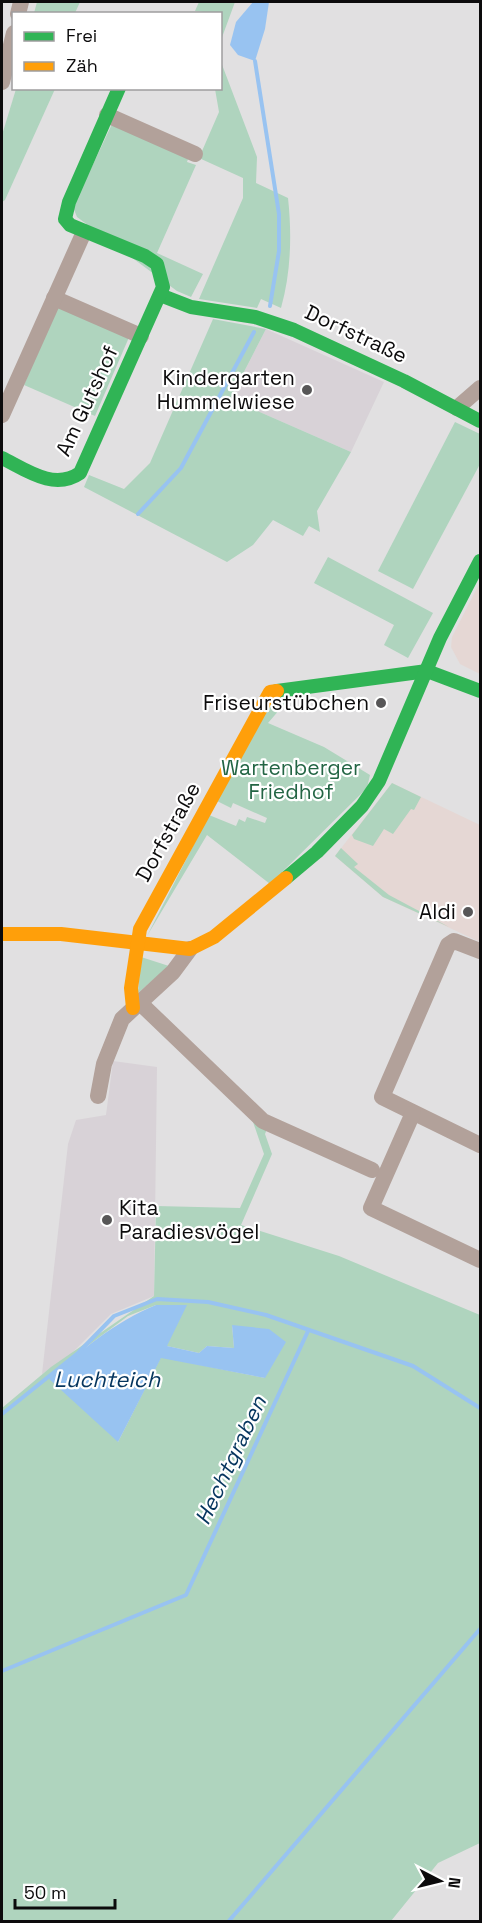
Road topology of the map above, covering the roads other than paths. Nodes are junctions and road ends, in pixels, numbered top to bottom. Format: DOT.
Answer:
graph roads {
  1 [pos="12,41"];
  2 [pos="2,82"];
  3 [pos="118,90"];
  4 [pos="107,115"];
  5 [pos="195,154"];
  6 [pos="84,232"];
  7 [pos="160,295"];
  8 [pos="54,298"];
  9 [pos="141,336"];
  10 [pos="480,388"];
  11 [pos="457,408"];
  12 [pos="2,414"];
  13 [pos="480,421"];
  14 [pos="2,458"];
  15 [pos="480,561"];
  16 [pos="427,671"];
  17 [pos="480,691"];
  18 [pos="2,934"];
  19 [pos="137,945"];
  20 [pos="190,949"];
  21 [pos="480,951"];
  22 [pos="136,1005"];
  23 [pos="98,1096"];
  24 [pos="413,1113"];
  25 [pos="480,1145"];
  26 [pos="372,1170"];
  27 [pos="480,1260"];
  1 -- 2 [label="street"];
  3 -- 4 [label="street, Am Gutshof"];
  4 -- 5 [label="street"];
  4 -- 6 [label="street, Am Gutshof"];
  6 -- 7 [label="street, Am Gutshof"];
  6 -- 8 [label="street"];
  7 -- 9 [label="street, Am Gutshof"];
  7 -- 11 [label="street, Dorfstraße"];
  8 -- 9 [label="street, Am Gutshof"];
  8 -- 12 [label="street"];
  9 -- 14 [label="street, Am Gutshof"];
  10 -- 11 [label="street"];
  11 -- 13 [label="street, Dorfstraße"];
  15 -- 16 [label="street"];
  16 -- 17 [label="street"];
  16 -- 19 [label="street, Dorfstraße"];
  16 -- 20 [label="street"];
  18 -- 19 [label="street"];
  19 -- 20 [label="street"];
  19 -- 22 [label="street, Dorfstraße"];
  20 -- 22 [label="street"];
  21 -- 24 [label="street"];
  22 -- 23 [label="street"];
  22 -- 26 [label="street"];
  24 -- 25 [label="street"];
  24 -- 27 [label="street"];
}
